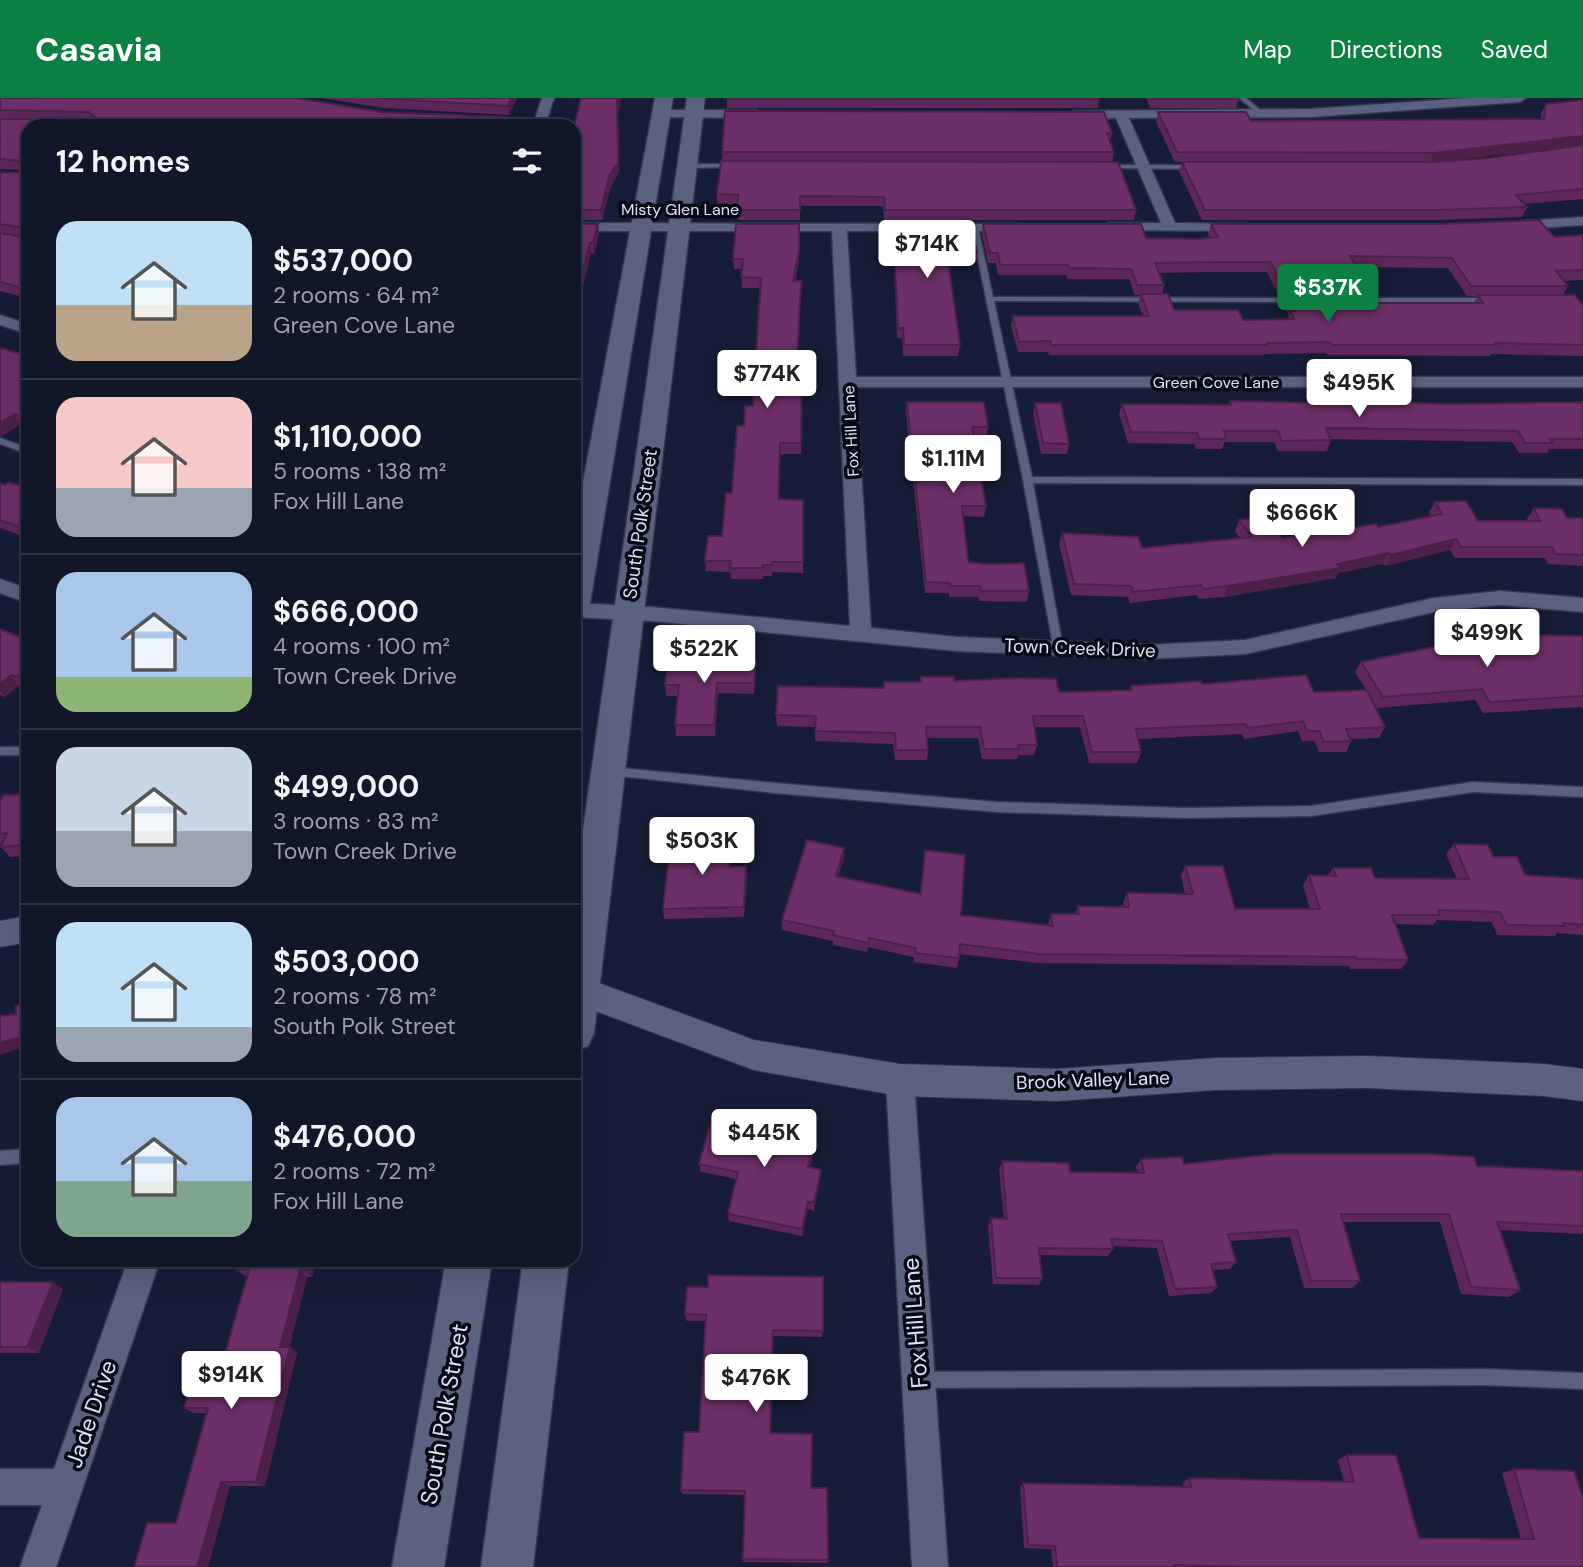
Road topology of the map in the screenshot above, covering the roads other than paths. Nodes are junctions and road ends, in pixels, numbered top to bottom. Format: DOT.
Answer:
graph roads {
  1 [pos="548,98"];
  2 [pos="1242,98"];
  3 [pos="1364,98"];
  4 [pos="1520,98"];
  5 [pos="1487,99"];
  6 [pos="663,106"];
  7 [pos="695,106"];
  8 [pos="1379,108"];
  9 [pos="777,114"];
  10 [pos="1263,115"];
  11 [pos="1066,116"];
  12 [pos="1121,116"];
  13 [pos="542,119"];
  14 [pos="687,166"];
  15 [pos="742,166"];
  16 [pos="1102,167"];
  17 [pos="1143,167"];
  18 [pos="1198,167"];
  19 [pos="1583,221"];
  20 [pos="1491,226"];
  21 [pos="581,227"];
  22 [pos="641,227"];
  23 [pos="677,227"];
  24 [pos="839,227"];
  25 [pos="974,227"];
  26 [pos="1030,227"];
  27 [pos="1086,227"];
  28 [pos="1170,227"];
  29 [pos="1263,227"];
  30 [pos="991,299"];
  31 [pos="1308,300"];
  32 [pos="1349,300"];
  33 [pos="1500,300"];
  34 [pos="0,320"];
  35 [pos="21,327"];
  36 [pos="849,382"];
  37 [pos="1583,382"];
  38 [pos="1006,383"];
  39 [pos="0,441"];
  40 [pos="21,448"];
  41 [pos="1028,480"];
  42 [pos="1583,482"];
  43 [pos="581,569"];
  44 [pos="0,586"];
  45 [pos="21,594"];
  46 [pos="1583,605"];
  47 [pos="581,610"];
  48 [pos="628,614"];
  49 [pos="861,635"];
  50 [pos="1058,648"];
  51 [pos="0,751"];
  52 [pos="21,751"];
  53 [pos="607,771"];
  54 [pos="1583,792"];
  55 [pos="21,930"];
  56 [pos="0,934"];
  57 [pos="581,960"];
  58 [pos="581,991"];
  59 [pos="900,1080"];
  60 [pos="1583,1085"];
  61 [pos="21,1156"];
  62 [pos="0,1158"];
  63 [pos="142,1267"];
  64 [pos="468,1267"];
  65 [pos="546,1267"];
  66 [pos="919,1380"];
  67 [pos="1583,1381"];
  68 [pos="0,1487"];
  69 [pos="66,1487"];
  70 [pos="38,1567"];
  71 [pos="418,1567"];
  72 [pos="507,1567"];
  73 [pos="930,1567"];
  1 -- 13 [label="street"];
  2 -- 10 [label="lane"];
  3 -- 8 [label="street"];
  4 -- 5 [label="street"];
  5 -- 8 [label="street"];
  6 -- 7 [label="street"];
  6 -- 22 [label="main road"];
  7 -- 9 [label="street"];
  7 -- 14 [label="main road, South Polk Street"];
  8 -- 10 [label="street"];
  10 -- 12 [label="street"];
  11 -- 12 [label="street"];
  12 -- 17 [label="street"];
  14 -- 15 [label="lane"];
  14 -- 23 [label="main road, South Polk Street"];
  16 -- 17 [label="lane"];
  17 -- 18 [label="lane"];
  17 -- 28 [label="street"];
  19 -- 20 [label="street"];
  21 -- 22 [label="street, Misty Glen Lane"];
  22 -- 23 [label="street, Misty Glen Lane"];
  22 -- 43 [label="main road"];
  23 -- 24 [label="street, Misty Glen Lane"];
  23 -- 48 [label="main road, South Polk Street"];
  24 -- 25 [label="street, Misty Glen Lane"];
  24 -- 36 [label="street, Fox Hill Lane"];
  25 -- 26 [label="street, Misty Glen Lane"];
  25 -- 30 [label="lane"];
  27 -- 28 [label="street"];
  28 -- 29 [label="street"];
  30 -- 31 [label="lane"];
  30 -- 38 [label="lane"];
  32 -- 33 [label="lane"];
  34 -- 35 [label="street"];
  36 -- 38 [label="street, Green Cove Lane"];
  36 -- 49 [label="street, Fox Hill Lane"];
  37 -- 38 [label="street, Green Cove Lane"];
  38 -- 41 [label="lane"];
  39 -- 40 [label="lane"];
  41 -- 42 [label="lane"];
  41 -- 50 [label="lane"];
  44 -- 45 [label="street"];
  46 -- 50 [label="street, Town Creek Drive"];
  47 -- 48 [label="street, Town Creek Drive"];
  48 -- 49 [label="street, Town Creek Drive"];
  48 -- 53 [label="main road, South Polk Street"];
  49 -- 50 [label="street, Town Creek Drive"];
  51 -- 52 [label="lane"];
  53 -- 54 [label="lane"];
  53 -- 57 [label="main road, South Polk Street"];
  55 -- 56 [label="street"];
  58 -- 59 [label="street, Brook Valley Lane"];
  59 -- 60 [label="street, Brook Valley Lane"];
  59 -- 66 [label="street, Fox Hill Lane"];
  61 -- 62 [label="lane"];
  63 -- 69 [label="street, Jade Drive"];
  64 -- 71 [label="main road, South Polk Street"];
  65 -- 72 [label="main road"];
  66 -- 67 [label="lane"];
  66 -- 73 [label="street, Fox Hill Lane"];
  68 -- 69 [label="street"];
  69 -- 70 [label="street, Jade Drive"];
}
